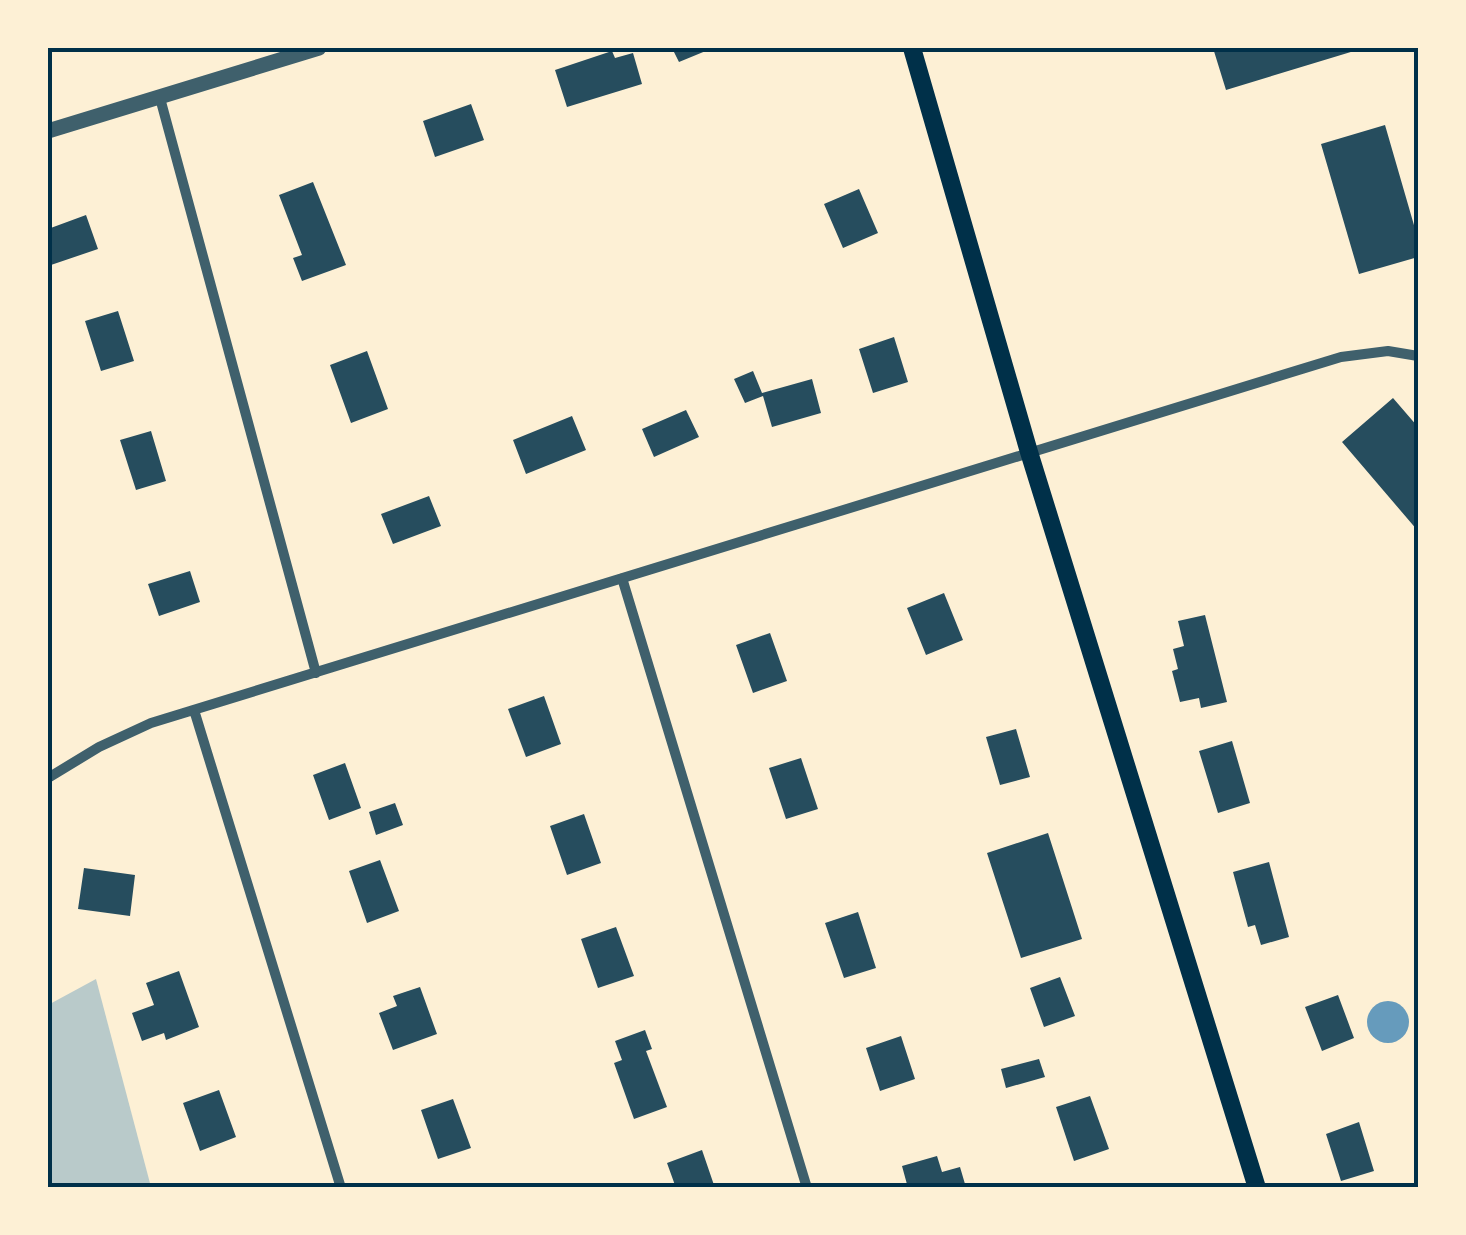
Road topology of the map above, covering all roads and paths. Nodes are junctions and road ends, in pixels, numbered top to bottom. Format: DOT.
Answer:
graph roads {
  1 [pos="319,48"];
  2 [pos="912,48"];
  3 [pos="160,98"];
  4 [pos="48,131"];
  5 [pos="1418,356"];
  6 [pos="1029,452"];
  7 [pos="622,578"];
  8 [pos="316,672"];
  9 [pos="194,710"];
  10 [pos="48,778"];
  11 [pos="341,1188"];
  12 [pos="808,1188"];
  13 [pos="1256,1188"];
  1 -- 3 [label="street"];
  2 -- 6 [label="main road"];
  3 -- 4 [label="street"];
  3 -- 8 [label="street"];
  5 -- 6 [label="street"];
  6 -- 7 [label="street"];
  6 -- 13 [label="main road"];
  7 -- 8 [label="street"];
  7 -- 12 [label="street"];
  8 -- 9 [label="street"];
  9 -- 10 [label="street"];
  9 -- 11 [label="street"];
}
